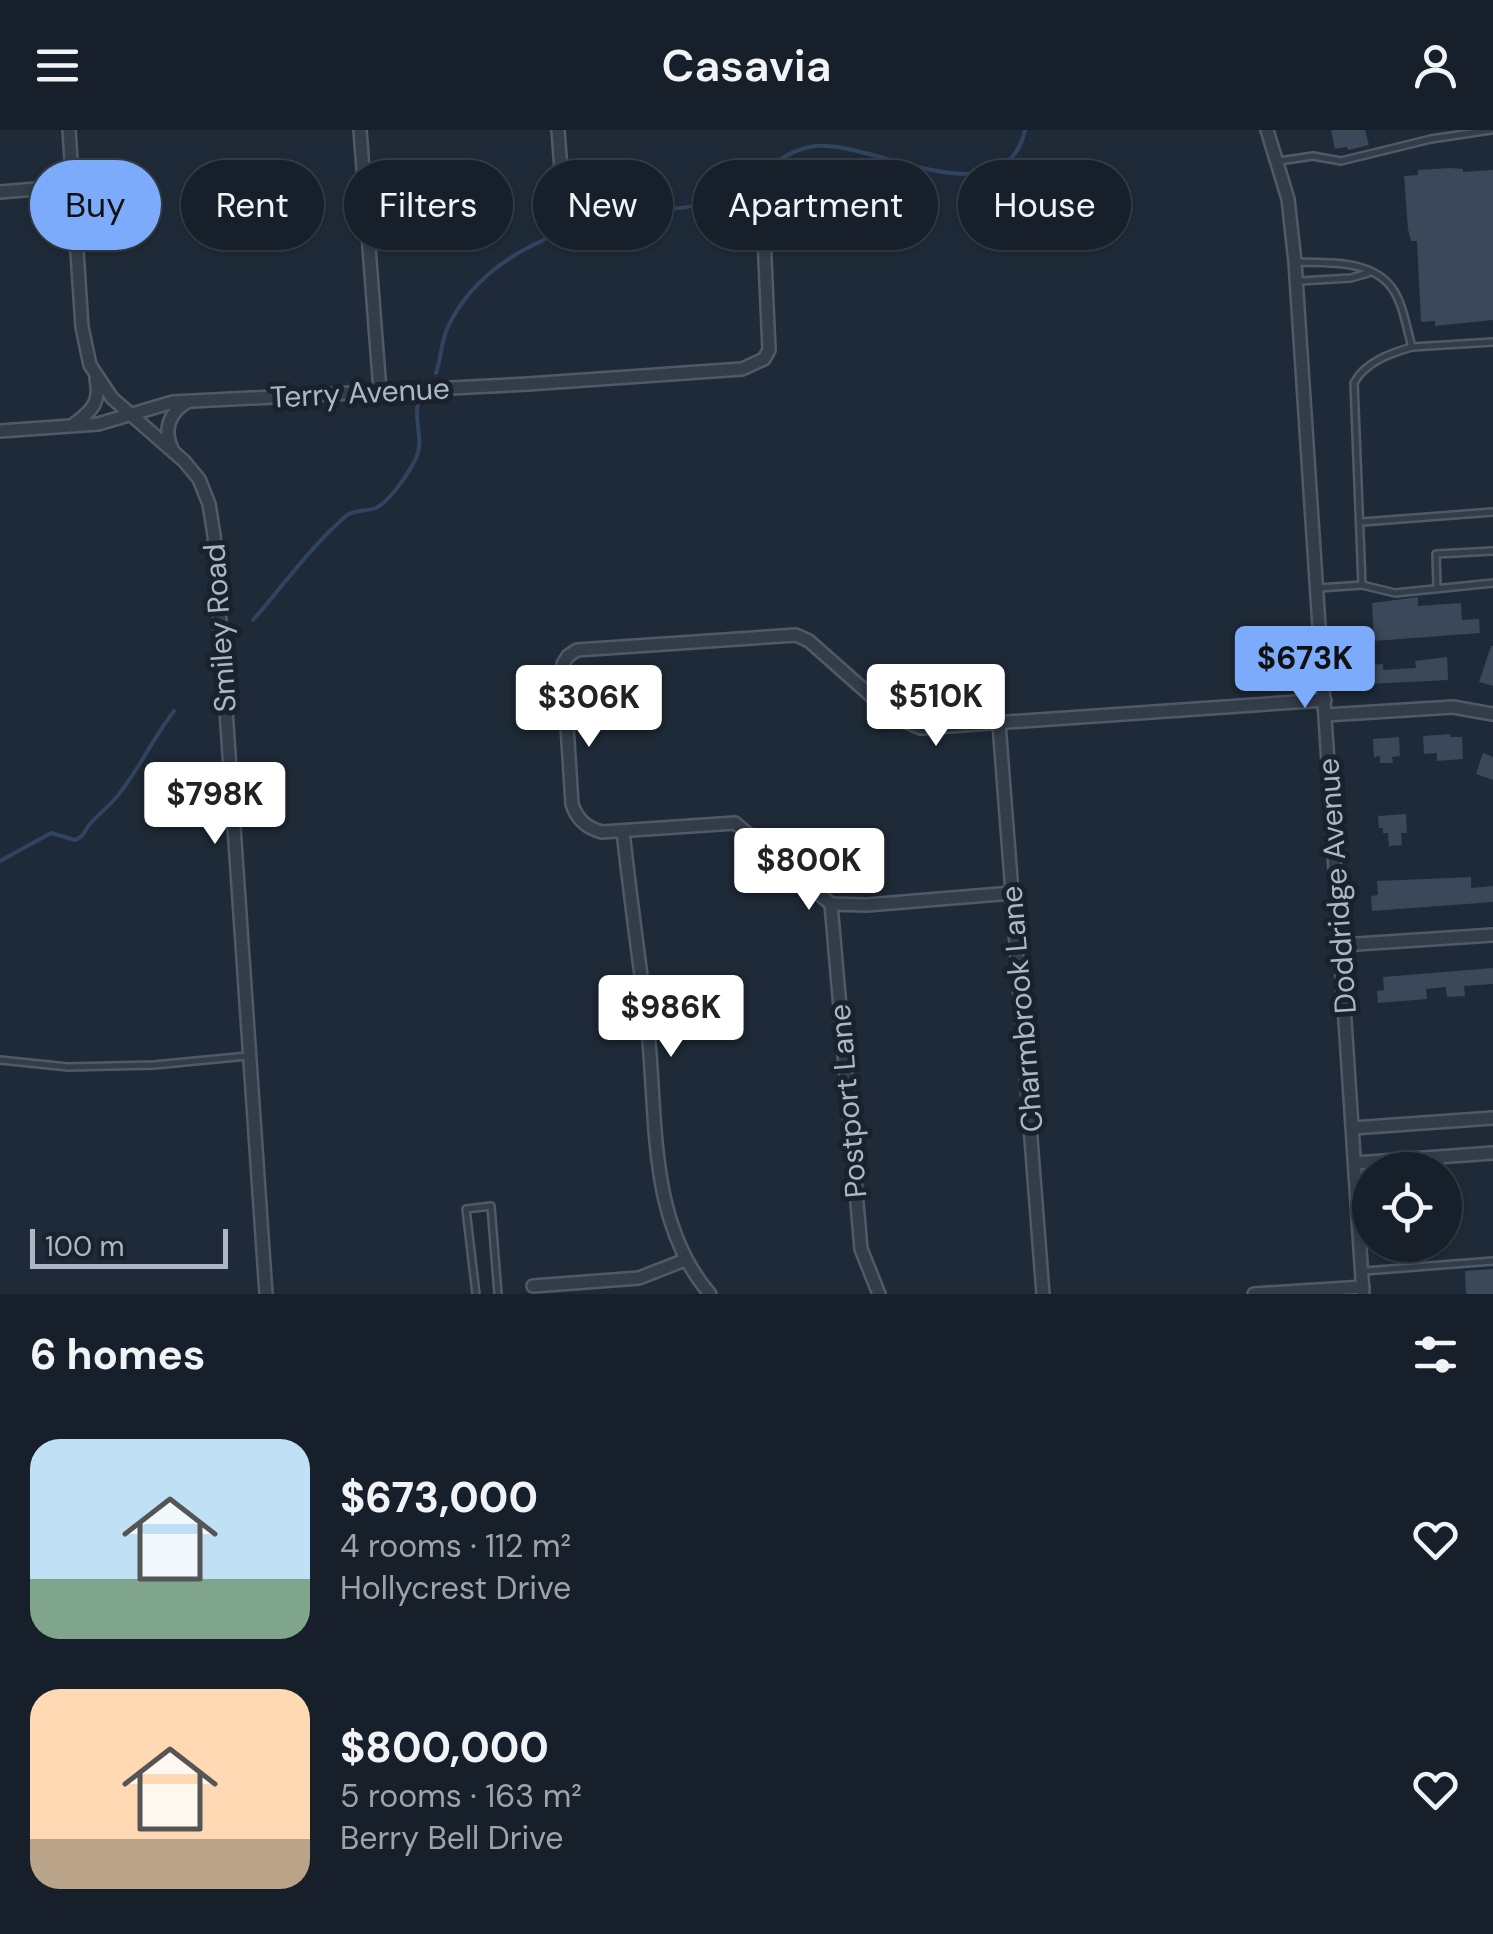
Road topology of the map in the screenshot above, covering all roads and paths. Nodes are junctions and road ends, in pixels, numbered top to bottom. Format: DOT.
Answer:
graph roads {
  1 [pos="69,130"];
  2 [pos="360,130"];
  3 [pos="558,130"];
  4 [pos="1267,130"];
  5 [pos="1491,130"];
  6 [pos="71,160"];
  7 [pos="560,160"];
  8 [pos="1278,160"];
  9 [pos="30,190"];
  10 [pos="0,192"];
  11 [pos="77,250"];
  12 [pos="765,250"];
  13 [pos="1295,262"];
  14 [pos="1370,272"];
  15 [pos="1296,282"];
  16 [pos="1493,342"];
  17 [pos="1412,348"];
  18 [pos="95,374"];
  19 [pos="380,392"];
  20 [pos="188,402"];
  21 [pos="128,414"];
  22 [pos="72,426"];
  23 [pos="0,431"];
  24 [pos="174,453"];
  25 [pos="1493,512"];
  26 [pos="1362,522"];
  27 [pos="1493,550"];
  28 [pos="1493,583"];
  29 [pos="1362,585"];
  30 [pos="1438,586"];
  31 [pos="1317,588"];
  32 [pos="1325,700"];
  33 [pos="1493,714"];
  34 [pos="1326,715"];
  35 [pos="1000,724"];
  36 [pos="622,832"];
  37 [pos="1012,893"];
  38 [pos="831,904"];
  39 [pos="1493,935"];
  40 [pos="1342,945"];
  41 [pos="250,1056"];
  42 [pos="0,1060"];
  43 [pos="1493,1118"];
  44 [pos="1353,1128"];
  45 [pos="1355,1152"];
  46 [pos="1493,1153"];
  47 [pos="1462,1155"];
  48 [pos="685,1260"];
  49 [pos="1362,1262"];
  50 [pos="1493,1262"];
  51 [pos="1362,1271"];
  52 [pos="533,1286"];
  53 [pos="611,1288"];
  54 [pos="1363,1290"];
  55 [pos="266,1294"];
  56 [pos="476,1294"];
  57 [pos="498,1294"];
  58 [pos="710,1294"];
  59 [pos="879,1294"];
  60 [pos="1043,1294"];
  61 [pos="1254,1294"];
  1 -- 6 [label="street, Smiley Road"];
  2 -- 19 [label="street"];
  3 -- 7 [label="street"];
  4 -- 8 [label="street, Doddridge Avenue"];
  5 -- 8 [label="lane"];
  8 -- 13 [label="street, Doddridge Avenue"];
  9 -- 10 [label="street"];
  11 -- 18 [label="street, Smiley Road"];
  12 -- 19 [label="street, Terry Avenue"];
  13 -- 14 [label="lane"];
  13 -- 15 [label="street, Doddridge Avenue"];
  14 -- 15 [label="lane"];
  14 -- 17 [label="lane"];
  15 -- 31 [label="street, Doddridge Avenue"];
  16 -- 17 [label="lane"];
  17 -- 26 [label="lane"];
  18 -- 21 [label="street, Smiley Road"];
  18 -- 22 [label="street"];
  19 -- 20 [label="street, Terry Avenue"];
  20 -- 21 [label="street, Terry Avenue"];
  20 -- 24 [label="street"];
  21 -- 22 [label="street, Terry Avenue"];
  21 -- 24 [label="street, Smiley Road"];
  22 -- 23 [label="street, Terry Avenue"];
  24 -- 41 [label="street, Smiley Road"];
  25 -- 26 [label="lane"];
  26 -- 29 [label="lane"];
  27 -- 30 [label="lane"];
  28 -- 30 [label="lane"];
  29 -- 30 [label="lane"];
  29 -- 31 [label="lane"];
  31 -- 32 [label="street, Doddridge Avenue"];
  32 -- 34 [label="street, Doddridge Avenue"];
  32 -- 35 [label="street"];
  33 -- 34 [label="street"];
  34 -- 40 [label="street, Doddridge Avenue"];
  35 -- 36 [label="street"];
  35 -- 37 [label="street, Charmbrook Lane"];
  36 -- 38 [label="street"];
  36 -- 48 [label="street"];
  37 -- 38 [label="street"];
  37 -- 60 [label="street, Charmbrook Lane"];
  38 -- 59 [label="street, Postport Lane"];
  39 -- 40 [label="street"];
  40 -- 44 [label="street, Doddridge Avenue"];
  41 -- 42 [label="lane"];
  41 -- 55 [label="street, Smiley Road"];
  43 -- 44 [label="street"];
  44 -- 45 [label="street, Doddridge Avenue"];
  46 -- 47 [label="street"];
  48 -- 53 [label="street"];
  48 -- 58 [label="street"];
  49 -- 51 [label="street, Doddridge Avenue"];
  50 -- 51 [label="lane"];
  51 -- 54 [label="street, Doddridge Avenue"];
  52 -- 53 [label="street"];
  54 -- 61 [label="street"];
  56 -- 57 [label="lane"];
}
